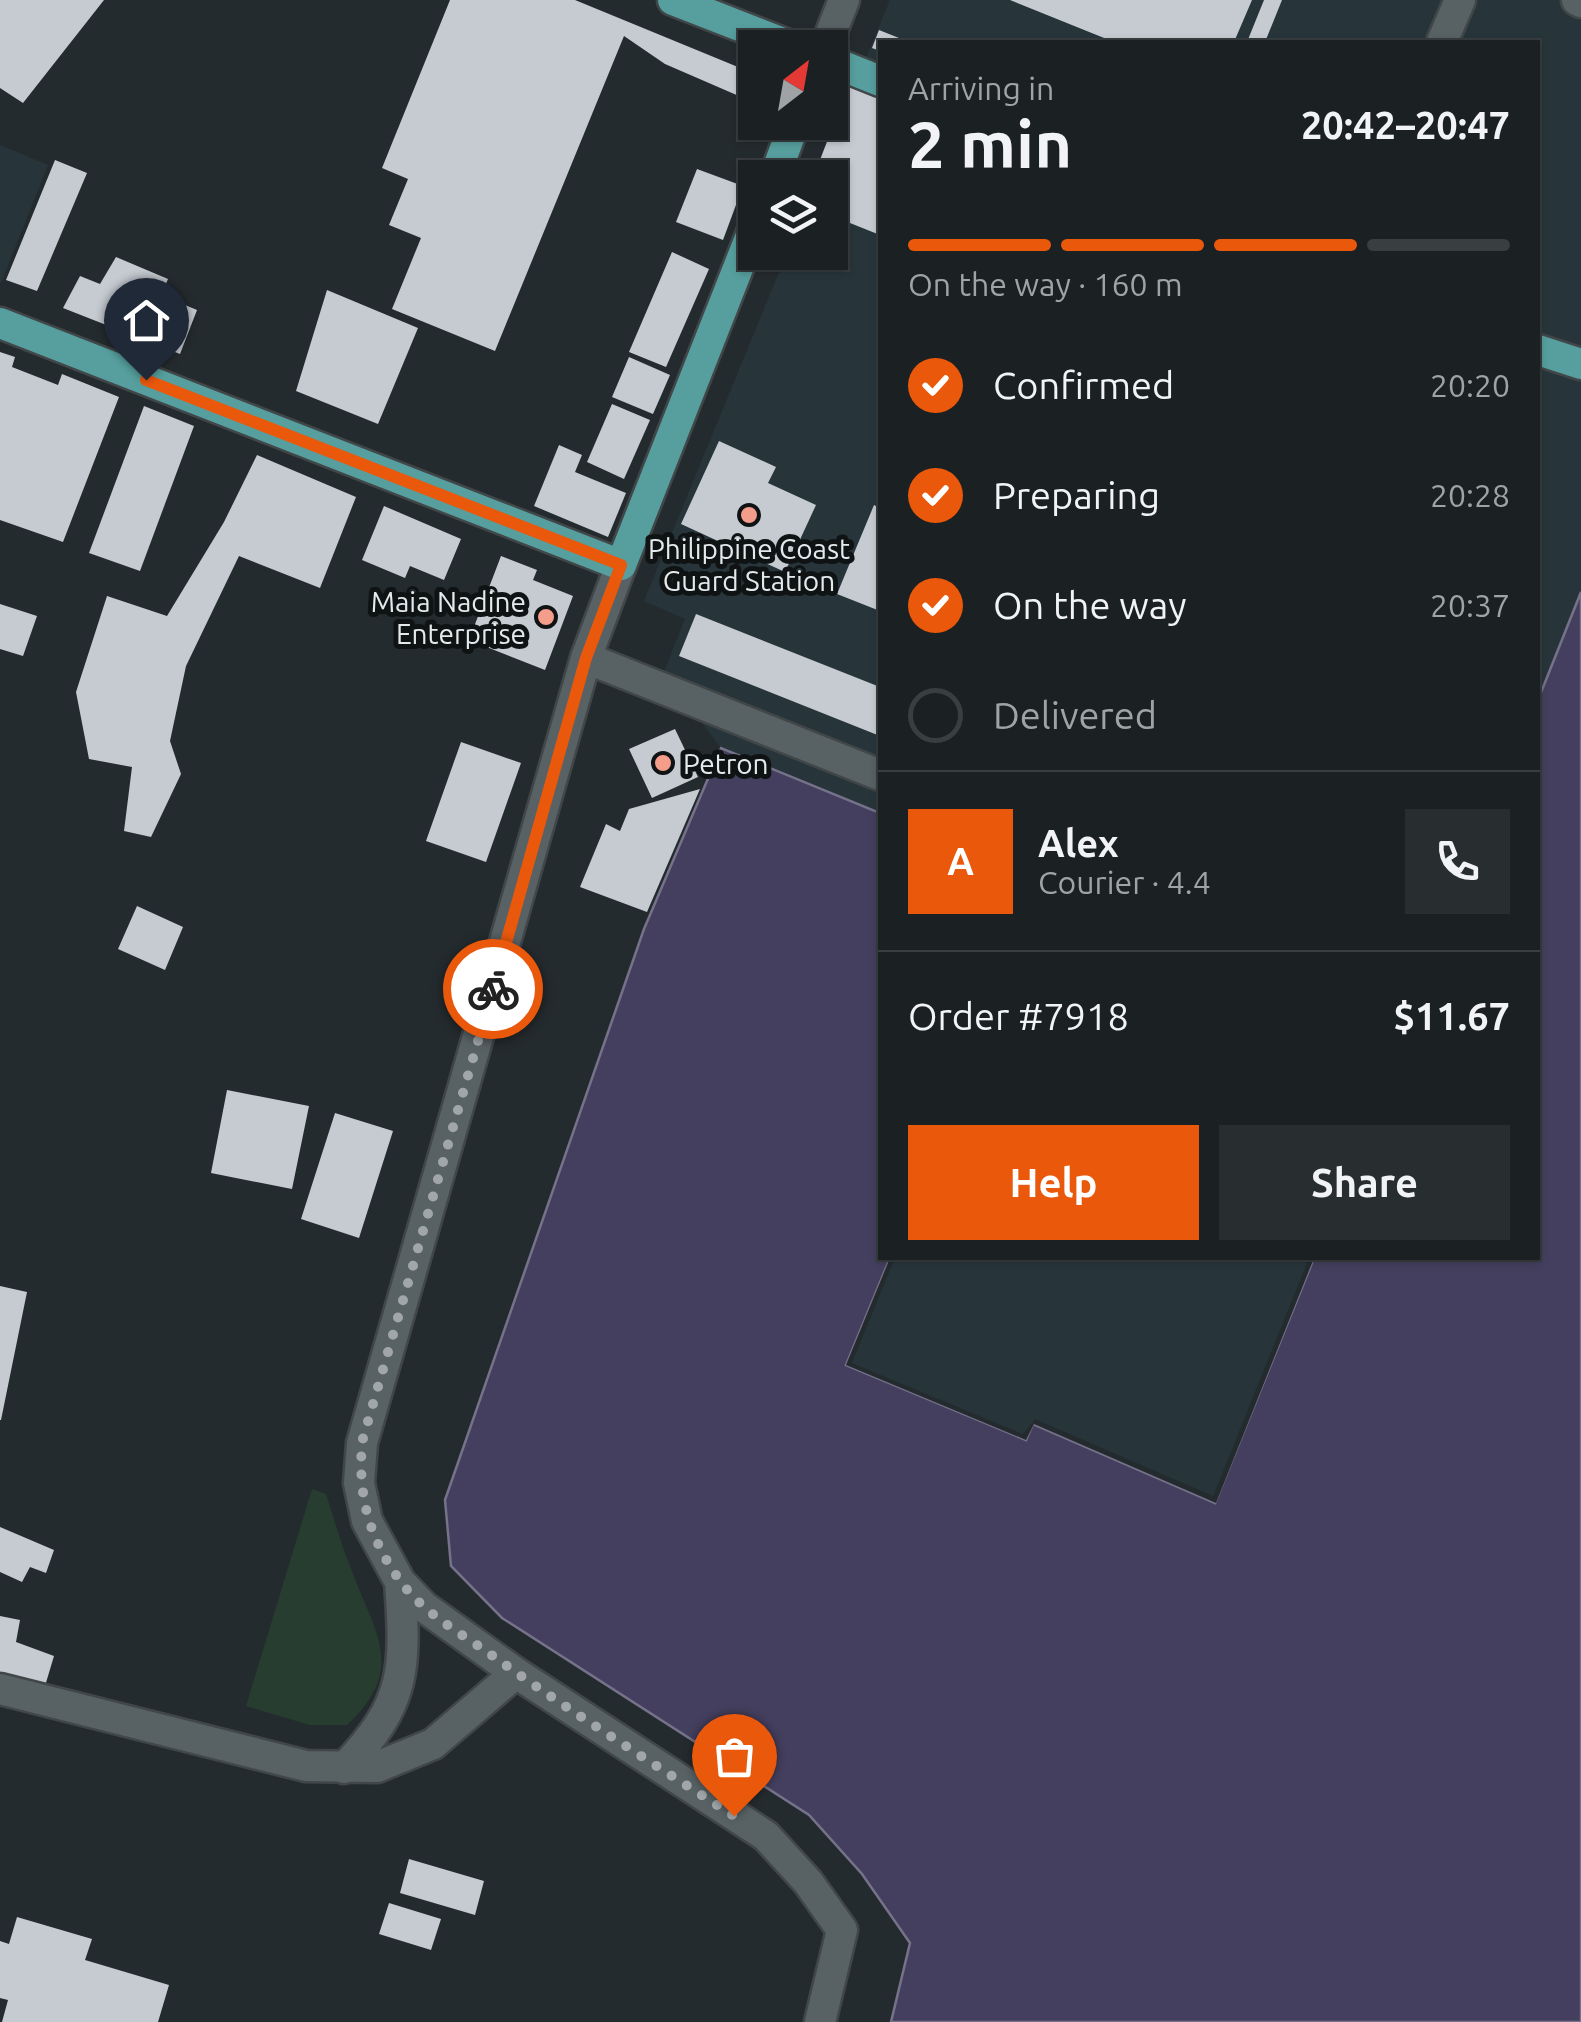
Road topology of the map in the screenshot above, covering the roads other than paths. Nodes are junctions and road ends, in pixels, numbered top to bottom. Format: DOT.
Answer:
graph roads {
  1 [pos="673,0"];
  2 [pos="844,0"];
  3 [pos="1460,0"];
  4 [pos="750,30"];
  5 [pos="832,30"];
  6 [pos="1443,40"];
  7 [pos="848,68"];
  8 [pos="878,80"];
  9 [pos="738,268"];
  10 [pos="0,323"];
  11 [pos="1540,351"];
  12 [pos="1581,364"];
  13 [pos="621,565"];
  14 [pos="586,658"];
  15 [pos="878,775"];
  16 [pos="400,1582"];
  17 [pos="516,1673"];
  18 [pos="0,1690"];
  19 [pos="344,1768"];
  20 [pos="820,2022"];
  1 -- 4 [label="main road"];
  2 -- 5 [label="street"];
  3 -- 6 [label="street"];
  7 -- 8 [label="main road"];
  9 -- 13 [label="main road"];
  10 -- 13 [label="main road"];
  11 -- 12 [label="main road"];
  13 -- 14 [label="street"];
  14 -- 15 [label="street"];
  14 -- 16 [label="street"];
  16 -- 17 [label="street"];
  16 -- 19 [label="street"];
  17 -- 19 [label="street"];
  17 -- 20 [label="street"];
  18 -- 19 [label="street"];
}
